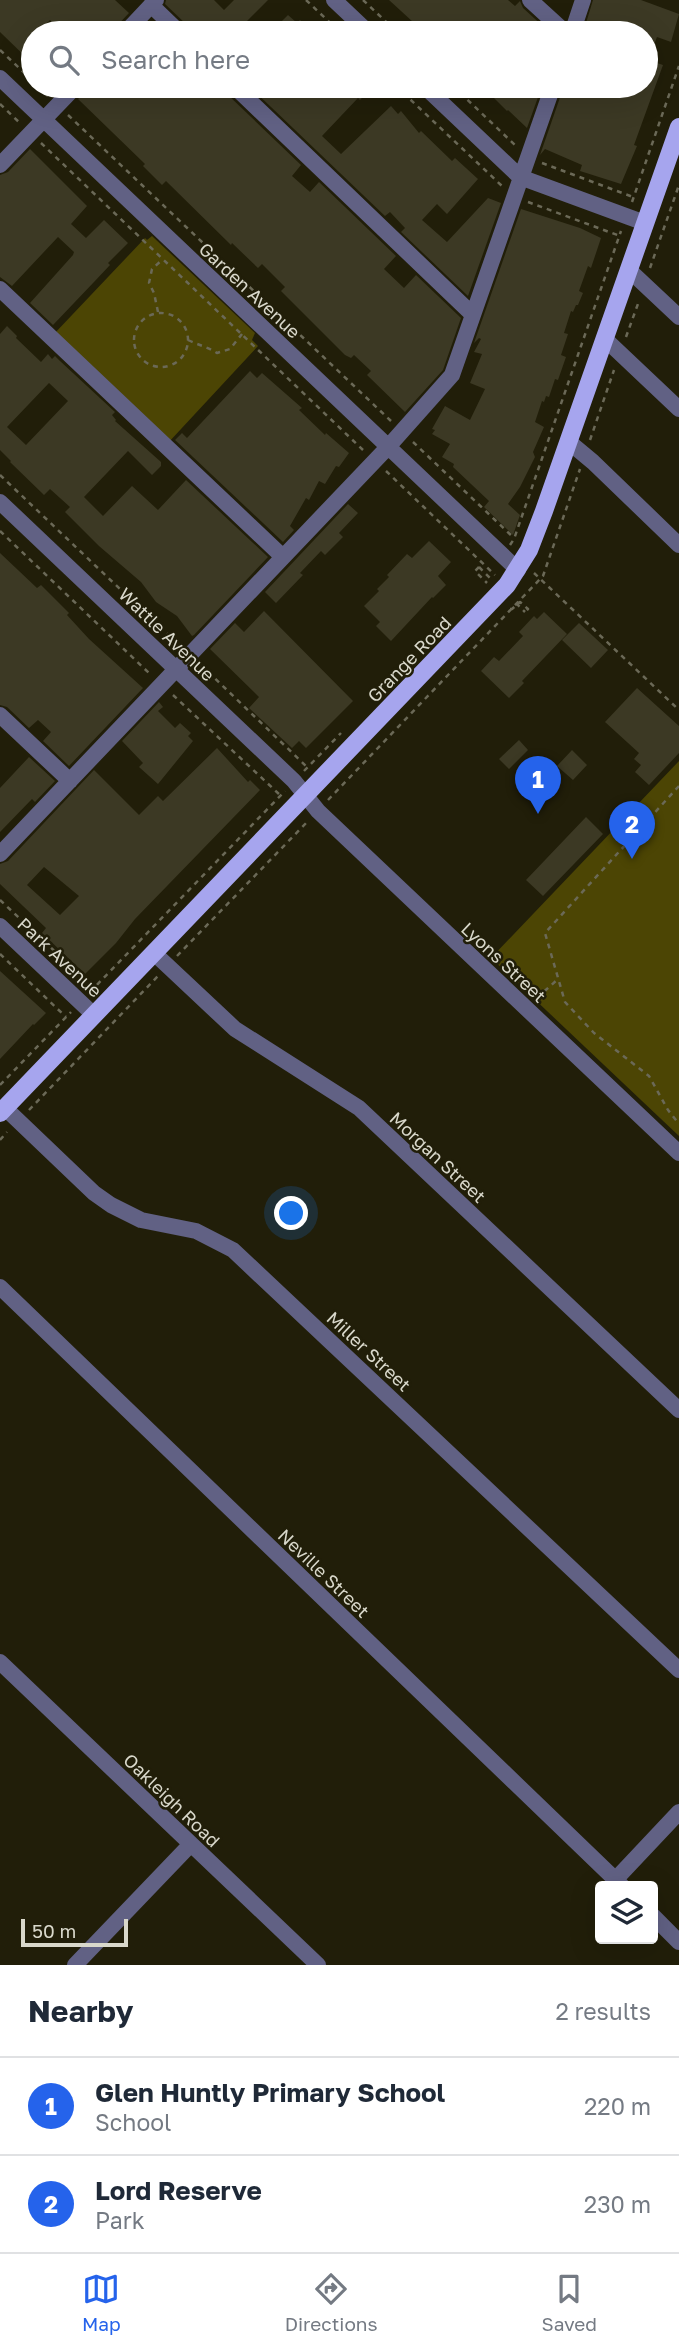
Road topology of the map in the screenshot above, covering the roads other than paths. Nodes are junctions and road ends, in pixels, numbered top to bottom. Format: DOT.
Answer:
graph roads {
  1 [pos="334,0"];
  2 [pos="530,0"];
  3 [pos="583,0"];
  4 [pos="153,3"];
  5 [pos="136,21"];
  6 [pos="169,21"];
  7 [pos="356,21"];
  8 [pos="553,21"];
  9 [pos="576,21"];
  10 [pos="0,79"];
  11 [pos="65,98"];
  12 [pos="247,98"];
  13 [pos="437,98"];
  14 [pos="549,98"];
  15 [pos="44,120"];
  16 [pos="679,127"];
  17 [pos="675,152"];
  18 [pos="0,165"];
  19 [pos="520,177"];
  20 [pos="645,223"];
  21 [pos="629,270"];
  22 [pos="0,289"];
  23 [pos="472,314"];
  24 [pos="679,317"];
  25 [pos="605,339"];
  26 [pos="679,409"];
  27 [pos="569,442"];
  28 [pos="388,447"];
  29 [pos="0,502"];
  30 [pos="679,545"];
  31 [pos="283,557"];
  32 [pos="521,563"];
  33 [pos="175,668"];
  34 [pos="0,715"];
  35 [pos="70,781"];
  36 [pos="306,796"];
  37 [pos="0,854"];
  38 [pos="0,926"];
  39 [pos="154,953"];
  40 [pos="94,1015"];
  41 [pos="2,1110"];
  42 [pos="679,1153"];
  43 [pos="0,1287"];
  44 [pos="679,1410"];
  45 [pos="0,1662"];
  46 [pos="679,1670"];
  47 [pos="679,1812"];
  48 [pos="191,1844"];
  49 [pos="617,1881"];
  50 [pos="621,1881"];
  51 [pos="658,1921"];
  52 [pos="679,1942"];
  53 [pos="75,1965"];
  54 [pos="318,1965"];
  1 -- 7 [label="street"];
  2 -- 8 [label="street"];
  3 -- 9 [label="street"];
  4 -- 5 [label="street"];
  4 -- 6 [label="street"];
  10 -- 15 [label="street, Garden Avenue"];
  11 -- 15 [label="street"];
  12 -- 23 [label="street"];
  13 -- 19 [label="street"];
  14 -- 19 [label="street"];
  15 -- 18 [label="street"];
  15 -- 28 [label="street, Garden Avenue"];
  16 -- 17 [label="main road, Grange Road"];
  17 -- 20 [label="main road, Grange Road"];
  19 -- 20 [label="street"];
  19 -- 23 [label="street"];
  20 -- 21 [label="main road, Grange Road"];
  21 -- 24 [label="street"];
  21 -- 25 [label="main road, Grange Road"];
  22 -- 31 [label="street"];
  23 -- 28 [label="street"];
  25 -- 26 [label="street"];
  25 -- 27 [label="main road, Grange Road"];
  27 -- 30 [label="street"];
  27 -- 32 [label="main road, Grange Road"];
  28 -- 31 [label="street"];
  28 -- 32 [label="street, Garden Avenue"];
  29 -- 33 [label="street, Wattle Avenue"];
  31 -- 33 [label="street"];
  32 -- 36 [label="main road, Grange Road"];
  33 -- 35 [label="street"];
  33 -- 36 [label="street, Wattle Avenue"];
  34 -- 35 [label="street"];
  35 -- 37 [label="street"];
  36 -- 39 [label="main road, Grange Road"];
  36 -- 42 [label="street, Lyons Street"];
  38 -- 40 [label="street, Park Avenue"];
  39 -- 40 [label="main road, Grange Road"];
  39 -- 44 [label="street, Morgan Street"];
  40 -- 41 [label="main road, Grange Road"];
  41 -- 46 [label="street, Miller Street"];
  43 -- 49 [label="street, Neville Street"];
  45 -- 48 [label="street, Oakleigh Road"];
  47 -- 50 [label="street"];
  48 -- 53 [label="street"];
  48 -- 54 [label="street, Oakleigh Road"];
  51 -- 52 [label="street"];
}
